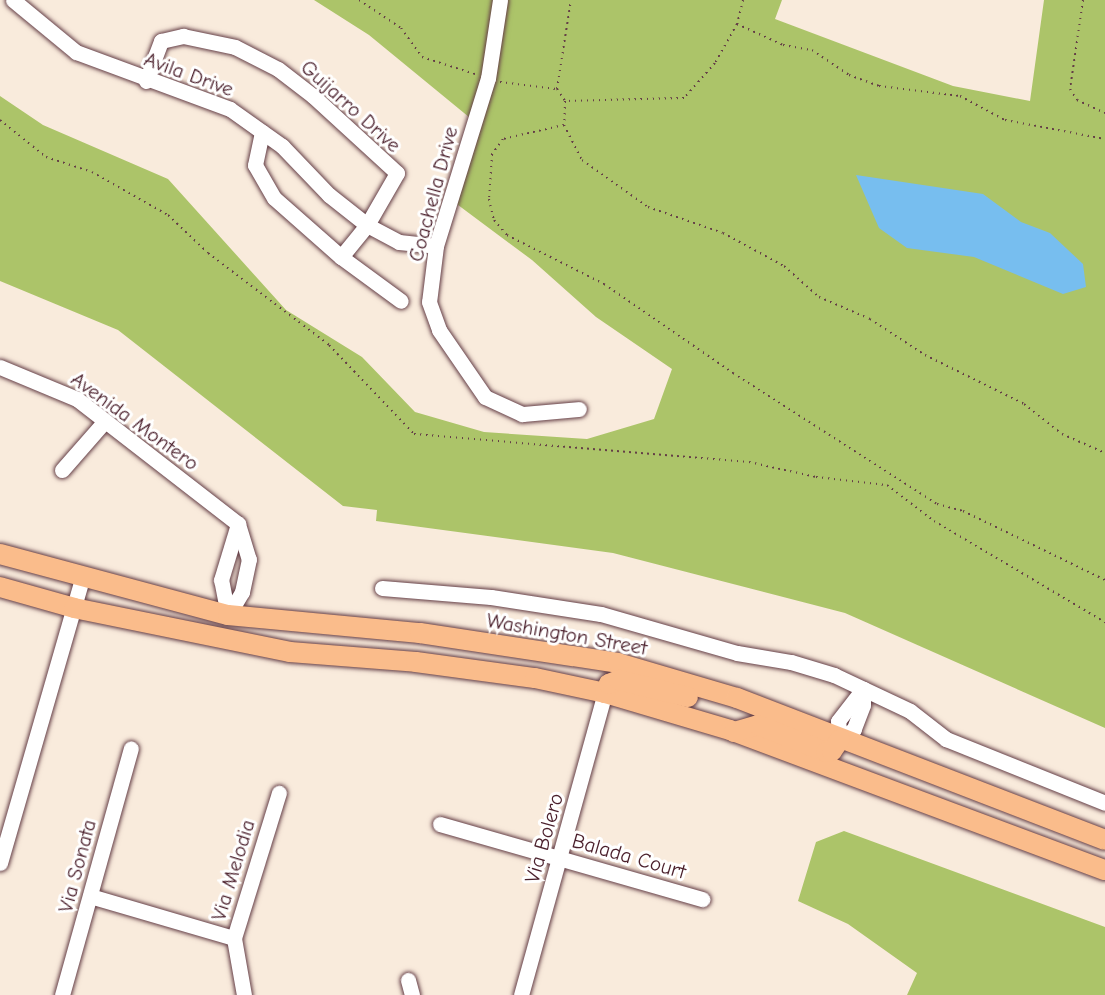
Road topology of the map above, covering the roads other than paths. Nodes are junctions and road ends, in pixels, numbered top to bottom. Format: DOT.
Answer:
graph roads {
  1 [pos="13,0"];
  2 [pos="500,0"];
  3 [pos="146,81"];
  4 [pos="262,132"];
  5 [pos="367,225"];
  6 [pos="436,246"];
  7 [pos="341,257"];
  8 [pos="401,301"];
  9 [pos="0,367"];
  10 [pos="579,410"];
  11 [pos="104,422"];
  12 [pos="62,470"];
  13 [pos="238,524"];
  14 [pos="0,554"];
  15 [pos="223,569"];
  16 [pos="247,572"];
  17 [pos="82,578"];
  18 [pos="0,587"];
  19 [pos="382,588"];
  20 [pos="74,608"];
  21 [pos="228,615"];
  22 [pos="707,689"];
  23 [pos="863,689"];
  24 [pos="605,693"];
  25 [pos="734,732"];
  26 [pos="840,739"];
  27 [pos="131,748"];
  28 [pos="279,793"];
  29 [pos="1105,803"];
  30 [pos="440,824"];
  31 [pos="1105,840"];
  32 [pos="560,858"];
  33 [pos="0,863"];
  34 [pos="1105,870"];
  35 [pos="90,896"];
  36 [pos="702,898"];
  37 [pos="234,938"];
  38 [pos="408,980"];
  39 [pos="62,995"];
  40 [pos="244,995"];
  41 [pos="412,995"];
  42 [pos="520,995"];
  1 -- 3 [label="street, Avila Drive"];
  2 -- 6 [label="street, Coachella Drive"];
  3 -- 4 [label="street, Avila Drive"];
  3 -- 5 [label="street, Guijarro Drive"];
  4 -- 5 [label="street, Avila Drive"];
  4 -- 7 [label="street"];
  5 -- 6 [label="street, Avila Drive"];
  5 -- 7 [label="street"];
  6 -- 10 [label="street, Coachella Drive"];
  7 -- 8 [label="street"];
  9 -- 11 [label="street, Avenida Montero"];
  11 -- 12 [label="street"];
  11 -- 13 [label="street, Avenida Montero"];
  13 -- 15 [label="street"];
  13 -- 16 [label="street"];
  14 -- 17 [label="main road, Washington Street"];
  15 -- 16 [label="street"];
  15 -- 21 [label="street"];
  16 -- 21 [label="street"];
  17 -- 20 [label="street"];
  17 -- 21 [label="main road, Washington Street"];
  18 -- 20 [label="main road"];
  19 -- 23 [label="street"];
  20 -- 24 [label="main road"];
  20 -- 33 [label="street"];
  21 -- 22 [label="main road, Washington Street"];
  22 -- 24 [label="main road"];
  22 -- 26 [label="main road, Washington Street"];
  23 -- 26 [label="street"];
  23 -- 29 [label="street"];
  24 -- 25 [label="main road"];
  24 -- 32 [label="street, Via Bolero"];
  25 -- 26 [label="main road"];
  25 -- 34 [label="main road"];
  26 -- 31 [label="main road, Washington Street"];
  27 -- 35 [label="street, Via Sonata"];
  28 -- 37 [label="street, Via Melodia"];
  30 -- 32 [label="street, Balada Court"];
  32 -- 36 [label="street, Balada Court"];
  32 -- 42 [label="street, Via Bolero"];
  35 -- 37 [label="street"];
  35 -- 39 [label="street, Via Sonata"];
  37 -- 40 [label="street, Via Melodia"];
  38 -- 41 [label="street"];
}
